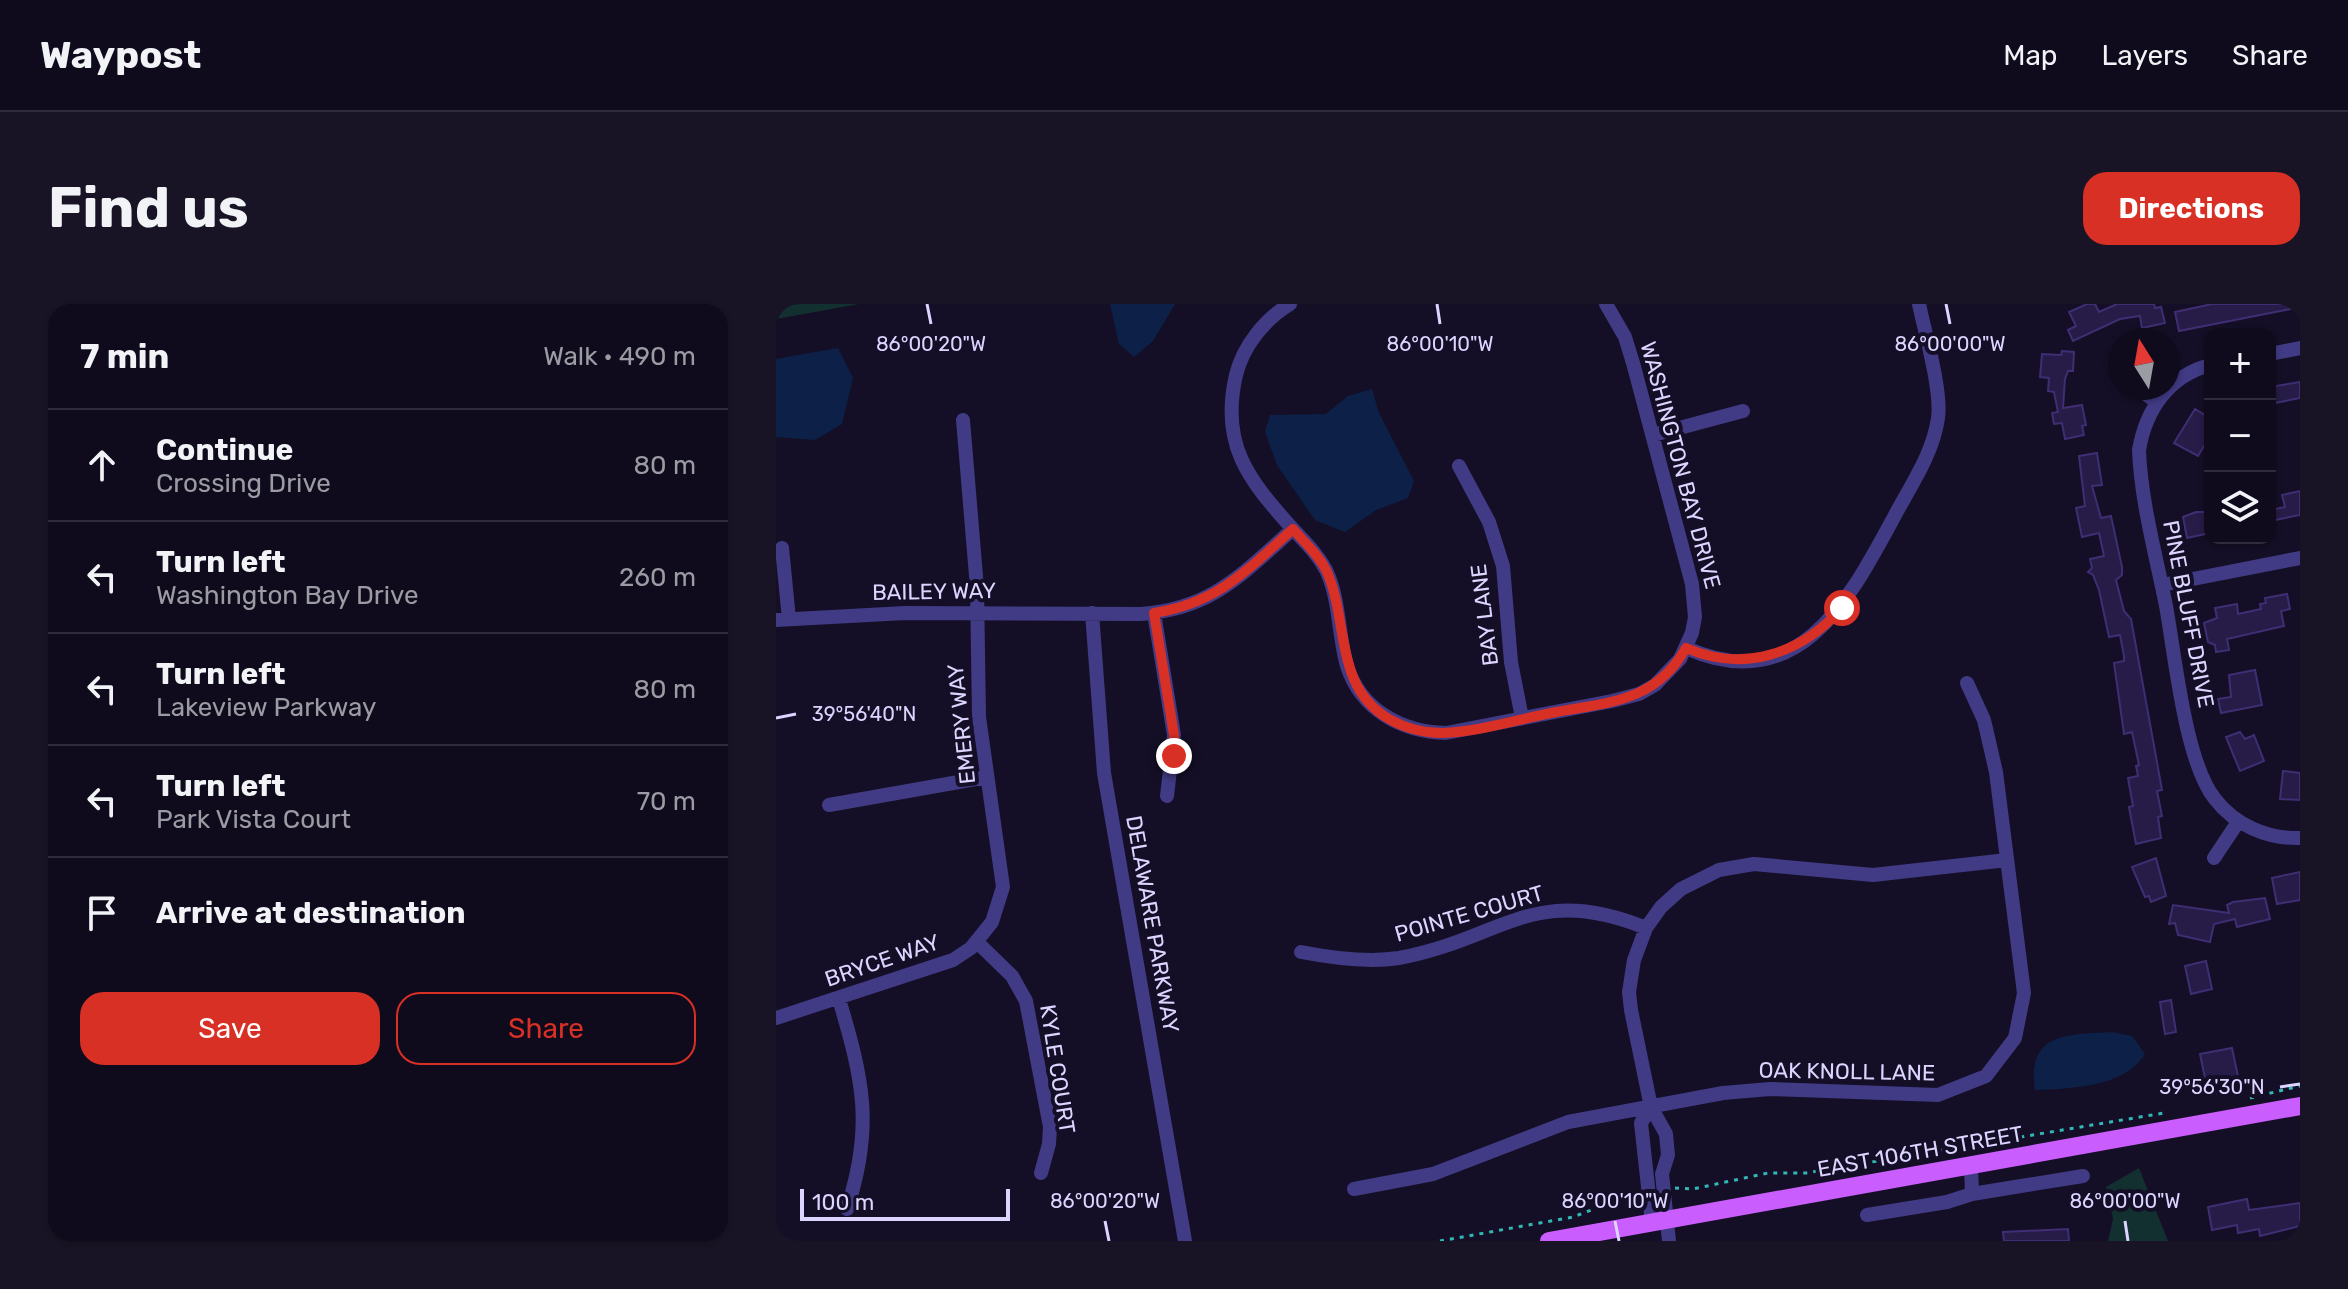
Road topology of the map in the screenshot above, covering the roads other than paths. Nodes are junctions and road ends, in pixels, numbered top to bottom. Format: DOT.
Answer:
graph roads {
  1 [pos="1290,304"];
  2 [pos="1606,304"];
  3 [pos="1919,304"];
  4 [pos="2300,348"];
  5 [pos="2276,353"];
  6 [pos="2204,368"];
  7 [pos="2153,400"];
  8 [pos="2156,402"];
  9 [pos="1743,411"];
  10 [pos="963,420"];
  11 [pos="1653,435"];
  12 [pos="1459,466"];
  13 [pos="1293,529"];
  14 [pos="782,548"];
  15 [pos="2300,558"];
  16 [pos="2162,585"];
  17 [pos="977,612"];
  18 [pos="1092,613"];
  19 [pos="1154,613"];
  20 [pos="782,619"];
  21 [pos="1686,648"];
  22 [pos="1967,683"];
  23 [pos="1522,718"];
  24 [pos="987,777"];
  25 [pos="1167,796"];
  26 [pos="829,805"];
  27 [pos="2238,822"];
  28 [pos="997,832"];
  29 [pos="2300,838"];
  30 [pos="2214,858"];
  31 [pos="2007,860"];
  32 [pos="1646,928"];
  33 [pos="977,942"];
  34 [pos="1301,952"];
  35 [pos="839,999"];
  36 [pos="776,1018"];
  37 [pos="2300,1106"];
  38 [pos="1651,1107"];
  39 [pos="1971,1166"];
  40 [pos="1041,1173"];
  41 [pos="2083,1176"];
  42 [pos="1354,1189"];
  43 [pos="1656,1190"];
  44 [pos="1972,1194"];
  45 [pos="847,1209"];
  46 [pos="1867,1215"];
  47 [pos="1659,1221"];
  48 [pos="1185,1241"];
  49 [pos="1549,1241"];
  50 [pos="1669,1241"];
  1 -- 13 [label="street, WASHINGTON BAY DRIVE"];
  2 -- 11 [label="street, WASHINGTON BAY DRIVE"];
  3 -- 21 [label="street"];
  4 -- 5 [label="street"];
  6 -- 8 [label="street, PINE BLUFF DRIVE"];
  7 -- 8 [label="street"];
  8 -- 16 [label="street, PINE BLUFF DRIVE"];
  9 -- 11 [label="street"];
  10 -- 17 [label="street, EMERY WAY"];
  11 -- 21 [label="street, WASHINGTON BAY DRIVE"];
  12 -- 23 [label="street, BAY LANE"];
  13 -- 19 [label="street, BAILEY WAY"];
  13 -- 23 [label="street, WASHINGTON BAY DRIVE"];
  14 -- 20 [label="street"];
  15 -- 16 [label="street"];
  16 -- 27 [label="street, PINE BLUFF DRIVE"];
  17 -- 18 [label="street, BAILEY WAY"];
  17 -- 20 [label="street, BAILEY WAY"];
  17 -- 24 [label="street, EMERY WAY"];
  18 -- 19 [label="street, BAILEY WAY"];
  18 -- 48 [label="street, DELAWARE PARKWAY"];
  19 -- 25 [label="street"];
  21 -- 23 [label="street, WASHINGTON BAY DRIVE"];
  22 -- 31 [label="street, OAK KNOLL LANE"];
  24 -- 26 [label="street"];
  24 -- 28 [label="street, EMERY WAY"];
  27 -- 29 [label="street, PINE BLUFF DRIVE"];
  27 -- 30 [label="street"];
  28 -- 33 [label="street, BRYCE WAY"];
  31 -- 32 [label="street"];
  31 -- 38 [label="street, OAK KNOLL LANE"];
  32 -- 34 [label="street, POINTE COURT"];
  32 -- 38 [label="street"];
  33 -- 35 [label="street, BRYCE WAY"];
  33 -- 40 [label="street, KYLE COURT"];
  35 -- 36 [label="street, BRYCE WAY"];
  35 -- 45 [label="street"];
  37 -- 39 [label="main road, EAST 106TH STREET"];
  38 -- 42 [label="street, OAK KNOLL LANE"];
  38 -- 43 [label="street"];
  38 -- 43 [label="street"];
  39 -- 44 [label="street"];
  39 -- 47 [label="main road, EAST 106TH STREET"];
  41 -- 44 [label="street"];
  43 -- 47 [label="street"];
  44 -- 46 [label="street"];
  47 -- 49 [label="main road, EAST 106TH STREET"];
  47 -- 50 [label="street"];
}
